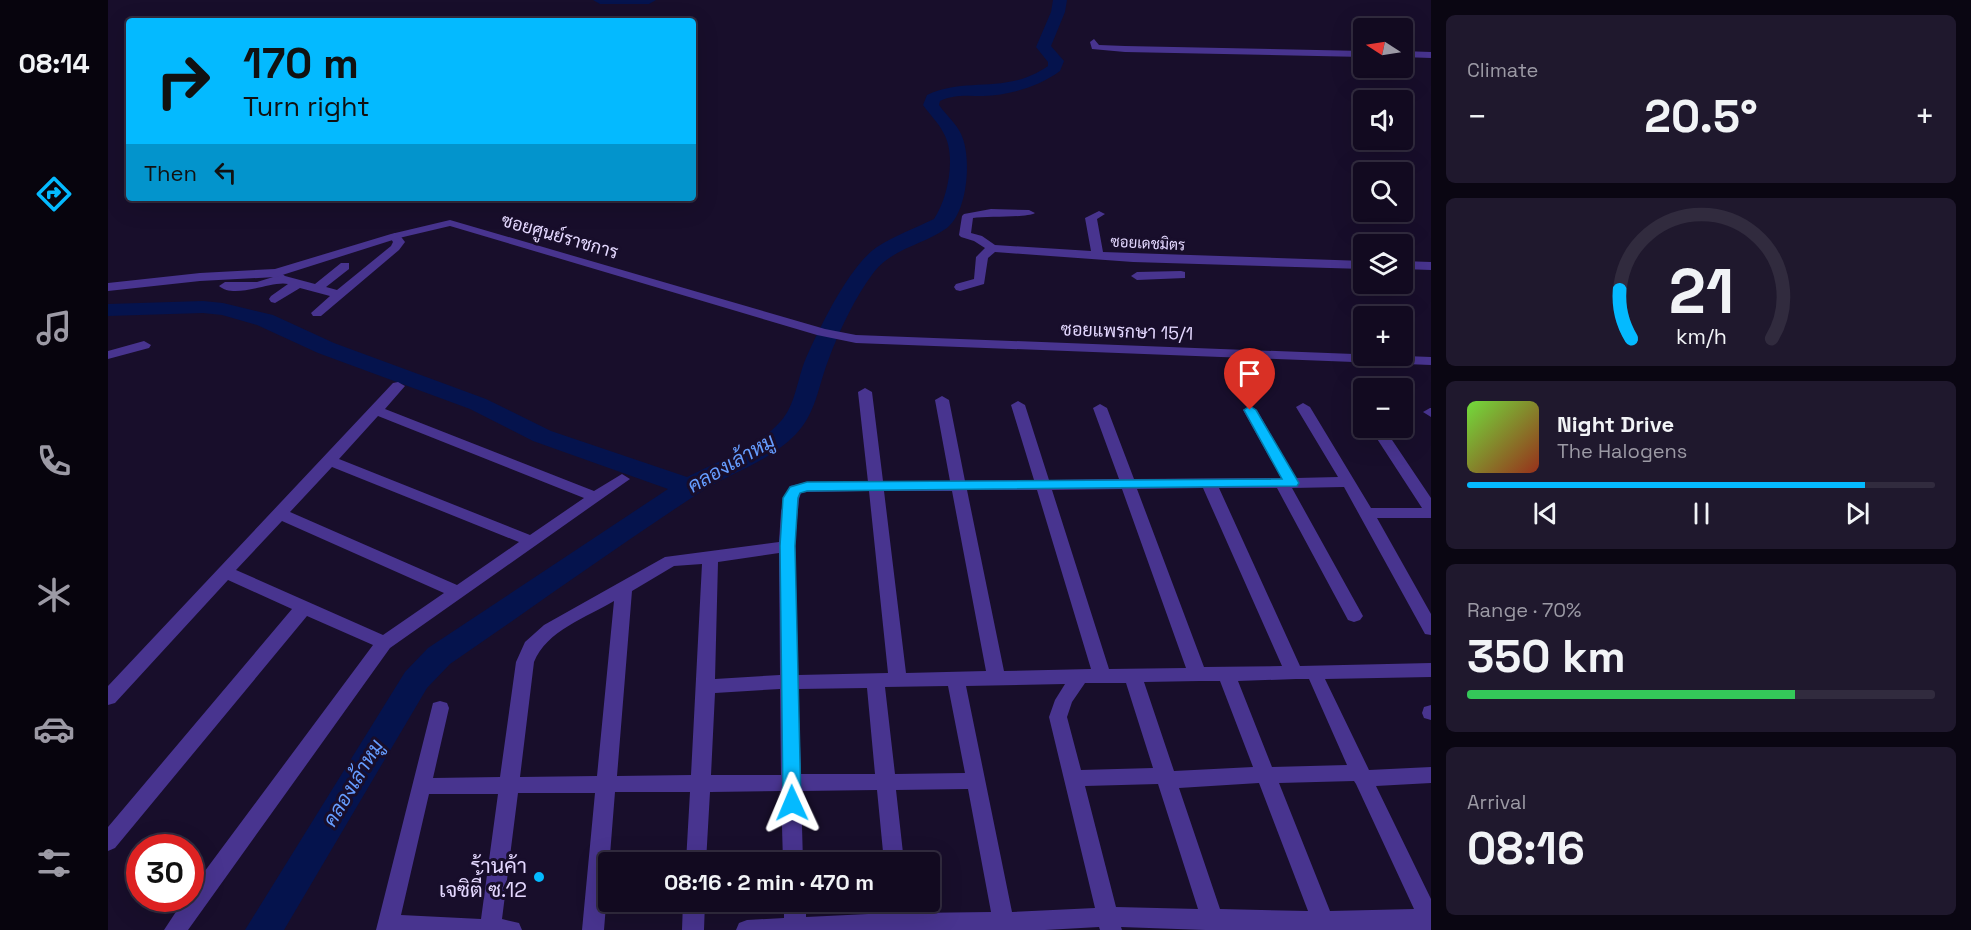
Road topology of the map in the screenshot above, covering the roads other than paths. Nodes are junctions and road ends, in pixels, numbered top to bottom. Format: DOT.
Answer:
graph roads {
  1 [pos="1094,42"];
  2 [pos="1353,54"];
  3 [pos="1413,54"];
  4 [pos="1431,55"];
  5 [pos="1029,213"];
  6 [pos="1099,214"];
  7 [pos="395,236"];
  8 [pos="992,248"];
  9 [pos="1098,256"];
  10 [pos="1199,261"];
  11 [pos="1353,265"];
  12 [pos="1413,265"];
  13 [pos="345,266"];
  14 [pos="1431,266"];
  15 [pos="279,276"];
  16 [pos="1137,276"];
  17 [pos="298,283"];
  18 [pos="225,286"];
  19 [pos="108,287"];
  20 [pos="960,287"];
  21 [pos="317,288"];
  22 [pos="339,294"];
  23 [pos="275,299"];
  24 [pos="317,313"];
  25 [pos="822,332"];
  26 [pos="144,345"];
  27 [pos="108,355"];
  28 [pos="1431,361"];
  29 [pos="398,386"];
  30 [pos="866,392"];
  31 [pos="942,400"];
  32 [pos="1018,405"];
  33 [pos="1303,407"];
  34 [pos="1100,408"];
  35 [pos="376,410"];
  36 [pos="1250,410"];
  37 [pos="1384,438"];
  38 [pos="329,460"];
  39 [pos="622,479"];
  40 [pos="1348,482"];
  41 [pos="1287,483"];
  42 [pos="1127,484"];
  43 [pos="1209,484"];
  44 [pos="959,485"];
  45 [pos="1041,485"];
  46 [pos="877,486"];
  47 [pos="596,497"];
  48 [pos="1431,511"];
  49 [pos="1367,513"];
  50 [pos="280,514"];
  51 [pos="531,541"];
  52 [pos="787,546"];
  53 [pos="710,558"];
  54 [pos="225,572"];
  55 [pos="624,588"];
  56 [pos="458,592"];
  57 [pos="304,607"];
  58 [pos="1354,616"];
  59 [pos="1431,628"];
  60 [pos="384,643"];
  61 [pos="1431,670"];
  62 [pos="1294,673"];
  63 [pos="1198,675"];
  64 [pos="1102,676"];
  65 [pos="1080,677"];
  66 [pos="996,678"];
  67 [pos="956,679"];
  68 [pos="898,680"];
  69 [pos="875,681"];
  70 [pos="1229,681"];
  71 [pos="1317,681"];
  72 [pos="788,682"];
  73 [pos="1135,683"];
  74 [pos="706,686"];
  75 [pos="108,698"];
  76 [pos="440,708"];
  77 [pos="1265,775"];
  78 [pos="1362,775"];
  79 [pos="1431,775"];
  80 [pos="1073,778"];
  81 [pos="1167,778"];
  82 [pos="976,781"];
  83 [pos="886,782"];
  84 [pos="791,783"];
  85 [pos="606,785"];
  86 [pos="701,785"];
  87 [pos="421,786"];
  88 [pos="509,786"];
  89 [pos="108,843"];
  90 [pos="697,852"];
  91 [pos="794,852"];
  92 [pos="893,852"];
  93 [pos="694,912"];
  94 [pos="795,912"];
  95 [pos="900,918"];
  96 [pos="1430,920"];
  97 [pos="1109,923"];
  98 [pos="1215,924"];
  99 [pos="1004,926"];
  100 [pos="1324,926"];
  101 [pos="387,927"];
  102 [pos="795,928"];
  103 [pos="175,930"];
  104 [pos="497,930"];
  105 [pos="593,930"];
  106 [pos="693,930"];
  107 [pos="747,930"];
  1 -- 2 [label="street"];
  3 -- 4 [label="street"];
  5 -- 8 [label="street"];
  6 -- 9 [label="street"];
  7 -- 15 [label="street, ซอยศูนย์ราชการ"];
  7 -- 22 [label="street"];
  7 -- 25 [label="street, ซอยศูนย์ราชการ"];
  8 -- 9 [label="street, ซอยเดชมิตร"];
  8 -- 20 [label="street"];
  9 -- 10 [label="street, ซอยเดชมิตร"];
  10 -- 11 [label="street, ซอยเดชมิตร"];
  10 -- 16 [label="street"];
  12 -- 14 [label="street"];
  13 -- 21 [label="street"];
  15 -- 17 [label="street"];
  15 -- 18 [label="street"];
  15 -- 19 [label="street, ซอยศูนย์ราชการ"];
  17 -- 21 [label="street"];
  17 -- 23 [label="street"];
  21 -- 22 [label="street"];
  22 -- 24 [label="street"];
  25 -- 28 [label="street, ซอยแพรกษา 15/1"];
  26 -- 27 [label="street"];
  29 -- 35 [label="street"];
  30 -- 46 [label="street"];
  31 -- 44 [label="street"];
  32 -- 45 [label="street"];
  33 -- 40 [label="street"];
  34 -- 42 [label="street"];
  35 -- 38 [label="street"];
  35 -- 47 [label="street"];
  36 -- 41 [label="street"];
  37 -- 48 [label="street"];
  38 -- 50 [label="street"];
  38 -- 51 [label="street"];
  39 -- 47 [label="street"];
  40 -- 41 [label="street"];
  40 -- 49 [label="street"];
  41 -- 43 [label="street"];
  41 -- 58 [label="street"];
  42 -- 43 [label="street"];
  42 -- 45 [label="street"];
  42 -- 63 [label="street"];
  43 -- 62 [label="street"];
  44 -- 45 [label="street"];
  44 -- 46 [label="street"];
  44 -- 66 [label="street"];
  45 -- 64 [label="street"];
  46 -- 52 [label="street"];
  46 -- 68 [label="street"];
  47 -- 51 [label="street"];
  48 -- 49 [label="street"];
  49 -- 59 [label="street"];
  50 -- 54 [label="street"];
  50 -- 56 [label="street"];
  51 -- 56 [label="street"];
  52 -- 53 [label="street"];
  52 -- 72 [label="street"];
  53 -- 55 [label="street"];
  53 -- 74 [label="street"];
  54 -- 57 [label="street"];
  54 -- 75 [label="street"];
  55 -- 85 [label="street"];
  55 -- 88 [label="street"];
  56 -- 60 [label="street"];
  57 -- 60 [label="street"];
  57 -- 89 [label="street"];
  60 -- 103 [label="street"];
  61 -- 62 [label="street"];
  62 -- 63 [label="street"];
  63 -- 64 [label="street"];
  64 -- 65 [label="street"];
  65 -- 66 [label="street"];
  65 -- 80 [label="street"];
  66 -- 67 [label="street"];
  67 -- 68 [label="street"];
  67 -- 82 [label="street"];
  68 -- 69 [label="street"];
  69 -- 72 [label="street"];
  69 -- 83 [label="street"];
  70 -- 77 [label="street"];
  71 -- 78 [label="street"];
  72 -- 74 [label="street"];
  72 -- 84 [label="street"];
  73 -- 81 [label="street"];
  74 -- 86 [label="street"];
  76 -- 87 [label="street"];
  77 -- 78 [label="street"];
  77 -- 81 [label="street"];
  77 -- 100 [label="street"];
  78 -- 79 [label="street"];
  78 -- 96 [label="street"];
  80 -- 81 [label="street"];
  80 -- 97 [label="street"];
  81 -- 98 [label="street"];
  82 -- 83 [label="street"];
  82 -- 99 [label="street"];
  83 -- 84 [label="street"];
  83 -- 92 [label="street"];
  84 -- 86 [label="street"];
  84 -- 91 [label="street"];
  85 -- 86 [label="street"];
  85 -- 88 [label="street"];
  85 -- 105 [label="street"];
  86 -- 90 [label="street"];
  87 -- 88 [label="street"];
  87 -- 101 [label="street"];
  88 -- 104 [label="street"];
  93 -- 106 [label="street"];
  94 -- 102 [label="street"];
  95 -- 99 [label="street"];
  95 -- 102 [label="street"];
  96 -- 100 [label="street"];
  97 -- 98 [label="street"];
  97 -- 99 [label="street"];
  98 -- 100 [label="street"];
  101 -- 104 [label="street"];
  102 -- 107 [label="street"];
}
